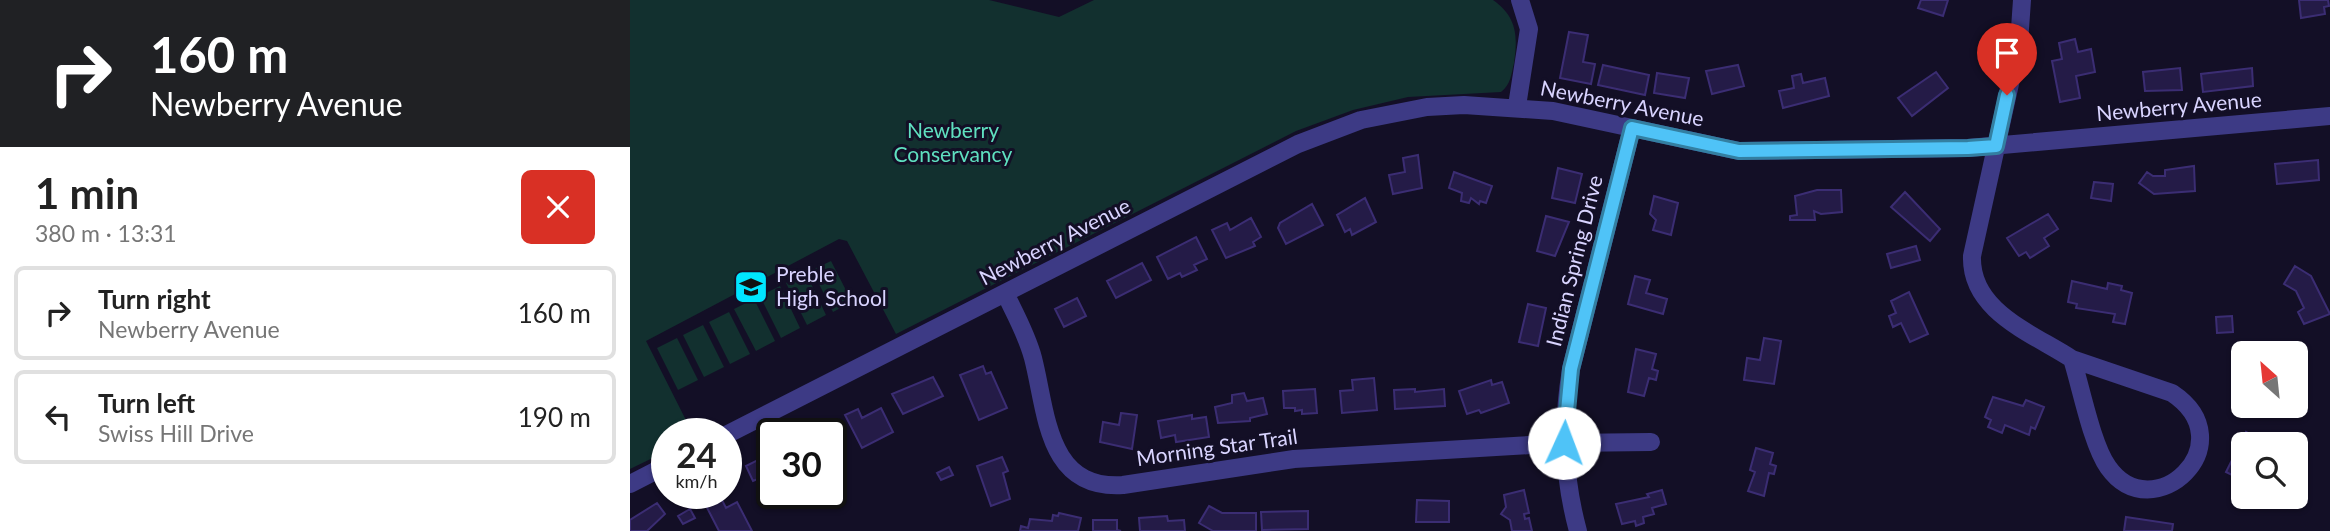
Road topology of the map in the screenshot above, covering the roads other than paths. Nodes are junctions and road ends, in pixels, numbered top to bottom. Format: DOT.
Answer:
graph roads {
  1 [pos="1520,0"];
  2 [pos="2022,0"];
  3 [pos="1517,106"];
  4 [pos="2330,116"];
  5 [pos="1632,128"];
  6 [pos="1996,146"];
  7 [pos="1005,293"];
  8 [pos="2072,359"];
  9 [pos="742,427"];
  10 [pos="1651,442"];
  11 [pos="1564,443"];
  12 [pos="651,473"];
  13 [pos="630,484"];
  14 [pos="1577,531"];
  1 -- 3 [label="street"];
  2 -- 6 [label="street"];
  3 -- 5 [label="street, Newberry Avenue"];
  3 -- 7 [label="street, Newberry Avenue"];
  4 -- 6 [label="street, Newberry Avenue"];
  5 -- 6 [label="street, Newberry Avenue"];
  5 -- 11 [label="street, Indian Spring Drive"];
  6 -- 8 [label="street"];
  7 -- 9 [label="street, Newberry Avenue"];
  7 -- 11 [label="street, Morning Star Trail"];
  8 -- 8 [label="street"];
  10 -- 11 [label="street, Morning Star Trail"];
  11 -- 14 [label="street, Indian Spring Drive"];
  12 -- 13 [label="street"];
}
